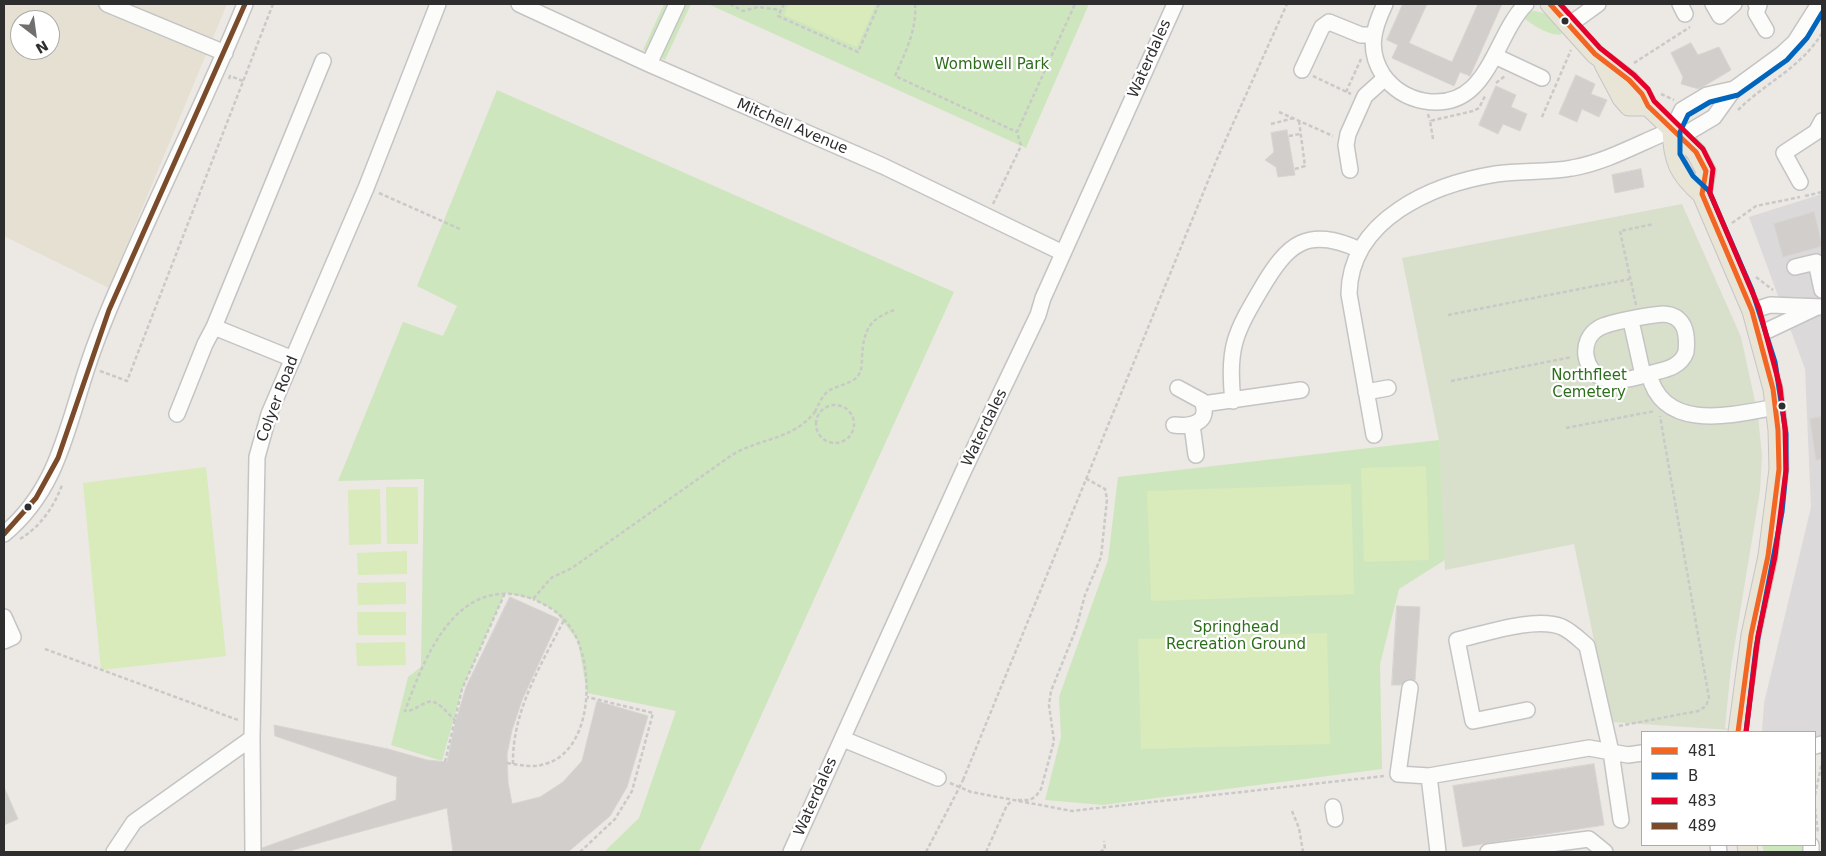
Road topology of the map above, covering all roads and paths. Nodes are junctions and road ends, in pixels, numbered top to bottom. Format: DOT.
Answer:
graph roads {
  1 [pos="107,4"];
  2 [pos="245,4"];
  3 [pos="273,4"];
  4 [pos="438,4"];
  5 [pos="519,4"];
  6 [pos="677,4"];
  7 [pos="730,4"];
  8 [pos="765,4"];
  9 [pos="784,4"];
  10 [pos="879,4"];
  11 [pos="915,4"];
  12 [pos="1075,4"];
  13 [pos="1175,4"];
  14 [pos="1287,4"];
  15 [pos="1384,4"];
  16 [pos="1526,4"];
  17 [pos="1550,4"];
  18 [pos="1598,4"];
  19 [pos="1713,4"];
  20 [pos="1734,4"];
  21 [pos="1756,4"];
  22 [pos="767,7"];
  23 [pos="780,10"];
  24 [pos="1818,11"];
  25 [pos="1686,14"];
  26 [pos="1569,25"];
  27 [pos="1766,30"];
  28 [pos="1822,33"];
  29 [pos="1373,35"];
  30 [pos="1574,48"];
  31 [pos="1364,52"];
  32 [pos="226,53"];
  33 [pos="1496,56"];
  34 [pos="323,61"];
  35 [pos="649,64"];
  36 [pos="1626,68"];
  37 [pos="1305,72"];
  38 [pos="1385,78"];
  39 [pos="1542,78"];
  40 [pos="1734,89"];
  41 [pos="1346,92"];
  42 [pos="1365,97"];
  43 [pos="1426,111"];
  44 [pos="1279,112"];
  45 [pos="1732,115"];
  46 [pos="1542,117"];
  47 [pos="1294,118"];
  48 [pos="1299,120"];
  49 [pos="1430,121"];
  50 [pos="1822,121"];
  51 [pos="1272,124"];
  52 [pos="1672,130"];
  53 [pos="1017,132"];
  54 [pos="1300,134"];
  55 [pos="1288,136"];
  56 [pos="1338,136"];
  57 [pos="1295,169"];
  58 [pos="1350,170"];
  59 [pos="1800,182"];
  60 [pos="366,188"];
  61 [pos="1822,192"];
  62 [pos="1728,215"];
  63 [pos="987,217"];
  64 [pos="1654,224"];
  65 [pos="460,229"];
  66 [pos="1360,250"];
  67 [pos="1063,253"];
  68 [pos="1795,267"];
  69 [pos="1630,279"];
  70 [pos="1822,290"];
  71 [pos="1818,307"];
  72 [pos="894,310"];
  73 [pos="1752,311"];
  74 [pos="1448,315"];
  75 [pos="1635,320"];
  76 [pos="214,327"];
  77 [pos="1758,335"];
  78 [pos="1585,355"];
  79 [pos="293,359"];
  80 [pos="88,366"];
  81 [pos="1646,375"];
  82 [pos="1451,381"];
  83 [pos="1178,388"];
  84 [pos="1388,388"];
  85 [pos="1301,390"];
  86 [pos="1366,392"];
  87 [pos="1233,401"];
  88 [pos="1203,404"];
  89 [pos="1662,407"];
  90 [pos="1776,407"];
  91 [pos="815,412"];
  92 [pos="177,414"];
  93 [pos="819,415"];
  94 [pos="1174,425"];
  95 [pos="1192,425"];
  96 [pos="1566,428"];
  97 [pos="1374,435"];
  98 [pos="1196,454"];
  99 [pos="1085,478"];
  100 [pos="4,534"];
  101 [pos="505,593"];
  102 [pos="533,599"];
  103 [pos="4,617"];
  104 [pos="564,620"];
  105 [pos="4,640"];
  106 [pos="45,649"];
  107 [pos="1410,688"];
  108 [pos="587,697"];
  109 [pos="1527,710"];
  110 [pos="254,716"];
  111 [pos="455,720"];
  112 [pos="1615,727"];
  113 [pos="1738,731"];
  114 [pos="252,738"];
  115 [pos="842,738"];
  116 [pos="1611,752"];
  117 [pos="1641,753"];
  118 [pos="445,762"];
  119 [pos="1822,762"];
  120 [pos="507,763"];
  121 [pos="513,764"];
  122 [pos="1398,774"];
  123 [pos="1429,776"];
  124 [pos="938,778"];
  125 [pos="1816,785"];
  126 [pos="1015,800"];
  127 [pos="1292,811"];
  128 [pos="1621,820"];
  129 [pos="1104,841"];
  130 [pos="114,852"];
  131 [pos="253,852"];
  132 [pos="580,852"];
  133 [pos="791,852"];
  134 [pos="926,852"];
  135 [pos="986,852"];
  136 [pos="1100,852"];
  137 [pos="1303,852"];
  138 [pos="1438,852"];
  139 [pos="1488,852"];
  140 [pos="1605,852"];
  1 -- 32 [label="street"];
  2 -- 32 [label="street"];
  3 -- 80 [label="path"];
  4 -- 60 [label="street, Colyer Road"];
  5 -- 35 [label="street, Mitchell Avenue"];
  6 -- 35 [label="street"];
  7 -- 22 [label="path"];
  8 -- 22 [label="path"];
  9 -- 23 [label="path"];
  10 -- 23 [label="path"];
  11 -- 53 [label="path"];
  12 -- 53 [label="path"];
  13 -- 67 [label="street, Waterdales"];
  14 -- 99 [label="path"];
  15 -- 29 [label="street"];
  16 -- 33 [label="street"];
  17 -- 26 [label="main road"];
  18 -- 26 [label="street"];
  19 -- 20 [label="street"];
  21 -- 27 [label="street"];
  22 -- 23 [label="path"];
  24 -- 40 [label="street"];
  25 -- 36 [label="path"];
  26 -- 52 [label="main road"];
  28 -- 45 [label="path"];
  29 -- 37 [label="street"];
  29 -- 38 [label="street"];
  30 -- 46 [label="path"];
  31 -- 41 [label="path"];
  32 -- 80 [label="street"];
  33 -- 38 [label="street"];
  33 -- 39 [label="street"];
  34 -- 76 [label="street"];
  35 -- 63 [label="street, Mitchell Avenue"];
  37 -- 41 [label="path"];
  38 -- 42 [label="street"];
  40 -- 52 [label="street"];
  40 -- 52 [label="street"];
  41 -- 42 [label="path"];
  42 -- 58 [label="street"];
  43 -- 49 [label="path"];
  44 -- 47 [label="path"];
  47 -- 48 [label="path"];
  47 -- 51 [label="path"];
  48 -- 54 [label="path"];
  48 -- 56 [label="path"];
  50 -- 59 [label="street"];
  52 -- 66 [label="street"];
  52 -- 73 [label="main road"];
  53 -- 63 [label="path"];
  54 -- 55 [label="path"];
  54 -- 57 [label="path"];
  60 -- 65 [label="path"];
  60 -- 79 [label="street, Colyer Road"];
  61 -- 62 [label="path"];
  63 -- 67 [label="street, Mitchell Avenue"];
  64 -- 69 [label="path"];
  66 -- 86 [label="street"];
  66 -- 87 [label="street"];
  67 -- 115 [label="street, Waterdales"];
  68 -- 70 [label="street"];
  69 -- 74 [label="path"];
  69 -- 75 [label="path"];
  71 -- 73 [label="street"];
  71 -- 77 [label="street"];
  72 -- 91 [label="path"];
  73 -- 77 [label="main road"];
  75 -- 78 [label="street"];
  75 -- 81 [label="street"];
  75 -- 81 [label="street"];
  76 -- 79 [label="street"];
  76 -- 92 [label="street"];
  77 -- 90 [label="main road"];
  78 -- 81 [label="street"];
  78 -- 82 [label="path"];
  79 -- 110 [label="street, Colyer Road"];
  80 -- 100 [label="street"];
  81 -- 89 [label="street"];
  83 -- 88 [label="street"];
  84 -- 86 [label="street"];
  85 -- 87 [label="street"];
  86 -- 97 [label="street"];
  87 -- 88 [label="street"];
  88 -- 95 [label="street"];
  89 -- 90 [label="street"];
  89 -- 96 [label="path"];
  89 -- 112 [label="path"];
  90 -- 113 [label="main road"];
  91 -- 93 [label="path"];
  91 -- 102 [label="path"];
  93 -- 93 [label="path"];
  94 -- 95 [label="street"];
  95 -- 98 [label="street"];
  99 -- 126 [label="path"];
  99 -- 134 [label="path, bridge"];
  101 -- 102 [label="path"];
  101 -- 111 [label="path"];
  101 -- 111 [label="path"];
  102 -- 104 [label="path"];
  103 -- 105 [label="street"];
  104 -- 108 [label="path"];
  104 -- 121 [label="path"];
  106 -- 110 [label="path"];
  107 -- 122 [label="street"];
  108 -- 121 [label="path"];
  108 -- 132 [label="path"];
  109 -- 116 [label="street"];
  110 -- 114 [label="street, Colyer Road"];
  111 -- 118 [label="path"];
  114 -- 130 [label="street"];
  114 -- 131 [label="street, Colyer Road"];
  115 -- 124 [label="street"];
  115 -- 133 [label="street, Waterdales"];
  116 -- 117 [label="street"];
  116 -- 123 [label="street"];
  116 -- 128 [label="street"];
  119 -- 125 [label="path"];
  120 -- 121 [label="path"];
  122 -- 123 [label="street"];
  122 -- 126 [label="path"];
  123 -- 138 [label="street"];
  124 -- 126 [label="path"];
  126 -- 135 [label="path"];
  127 -- 137 [label="path"];
  129 -- 136 [label="path"];
  139 -- 140 [label="street"];
}
